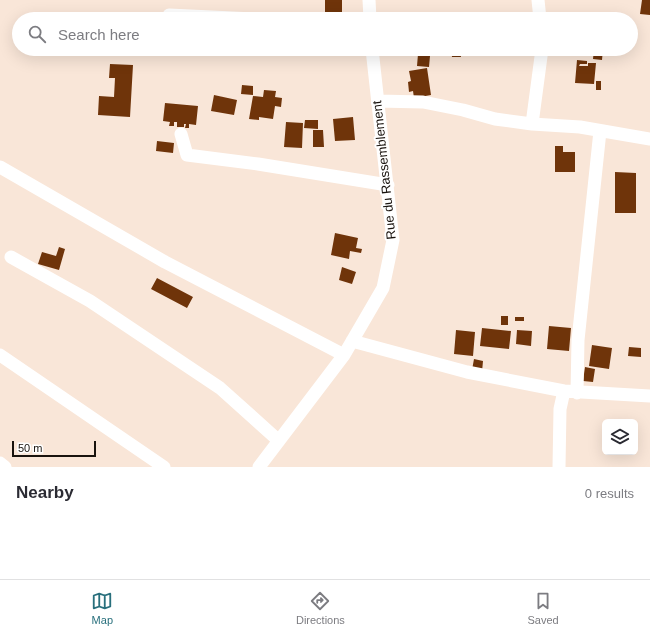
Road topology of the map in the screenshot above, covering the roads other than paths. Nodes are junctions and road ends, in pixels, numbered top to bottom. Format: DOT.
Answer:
graph roads {
  1 [pos="369,0"];
  2 [pos="538,0"];
  3 [pos="370,12"];
  4 [pos="539,12"];
  5 [pos="373,56"];
  6 [pos="541,56"];
  7 [pos="378,101"];
  8 [pos="532,124"];
  9 [pos="600,131"];
  10 [pos="181,134"];
  11 [pos="650,139"];
  12 [pos="0,167"];
  13 [pos="388,185"];
  14 [pos="11,257"];
  15 [pos="352,342"];
  16 [pos="0,355"];
  17 [pos="344,355"];
  18 [pos="571,392"];
  19 [pos="650,396"];
  20 [pos="279,440"];
  21 [pos="0,463"];
  22 [pos="5,467"];
  23 [pos="164,467"];
  24 [pos="259,467"];
  25 [pos="559,467"];
  1 -- 3 [label="street"];
  2 -- 4 [label="street"];
  5 -- 7 [label="street, Rue du Rassemblement"];
  6 -- 8 [label="street"];
  7 -- 8 [label="street"];
  7 -- 13 [label="street, Rue du Rassemblement"];
  8 -- 9 [label="street"];
  9 -- 11 [label="street"];
  9 -- 18 [label="street"];
  10 -- 13 [label="street"];
  12 -- 17 [label="street"];
  13 -- 15 [label="street, Rue du Rassemblement"];
  14 -- 20 [label="street"];
  15 -- 17 [label="street, Rue du Rassemblement"];
  15 -- 18 [label="street"];
  16 -- 23 [label="street"];
  17 -- 20 [label="street, Rue du Rassemblement"];
  18 -- 19 [label="street"];
  18 -- 25 [label="street"];
  20 -- 24 [label="street, Rue du Rassemblement"];
  21 -- 22 [label="street"];
}
